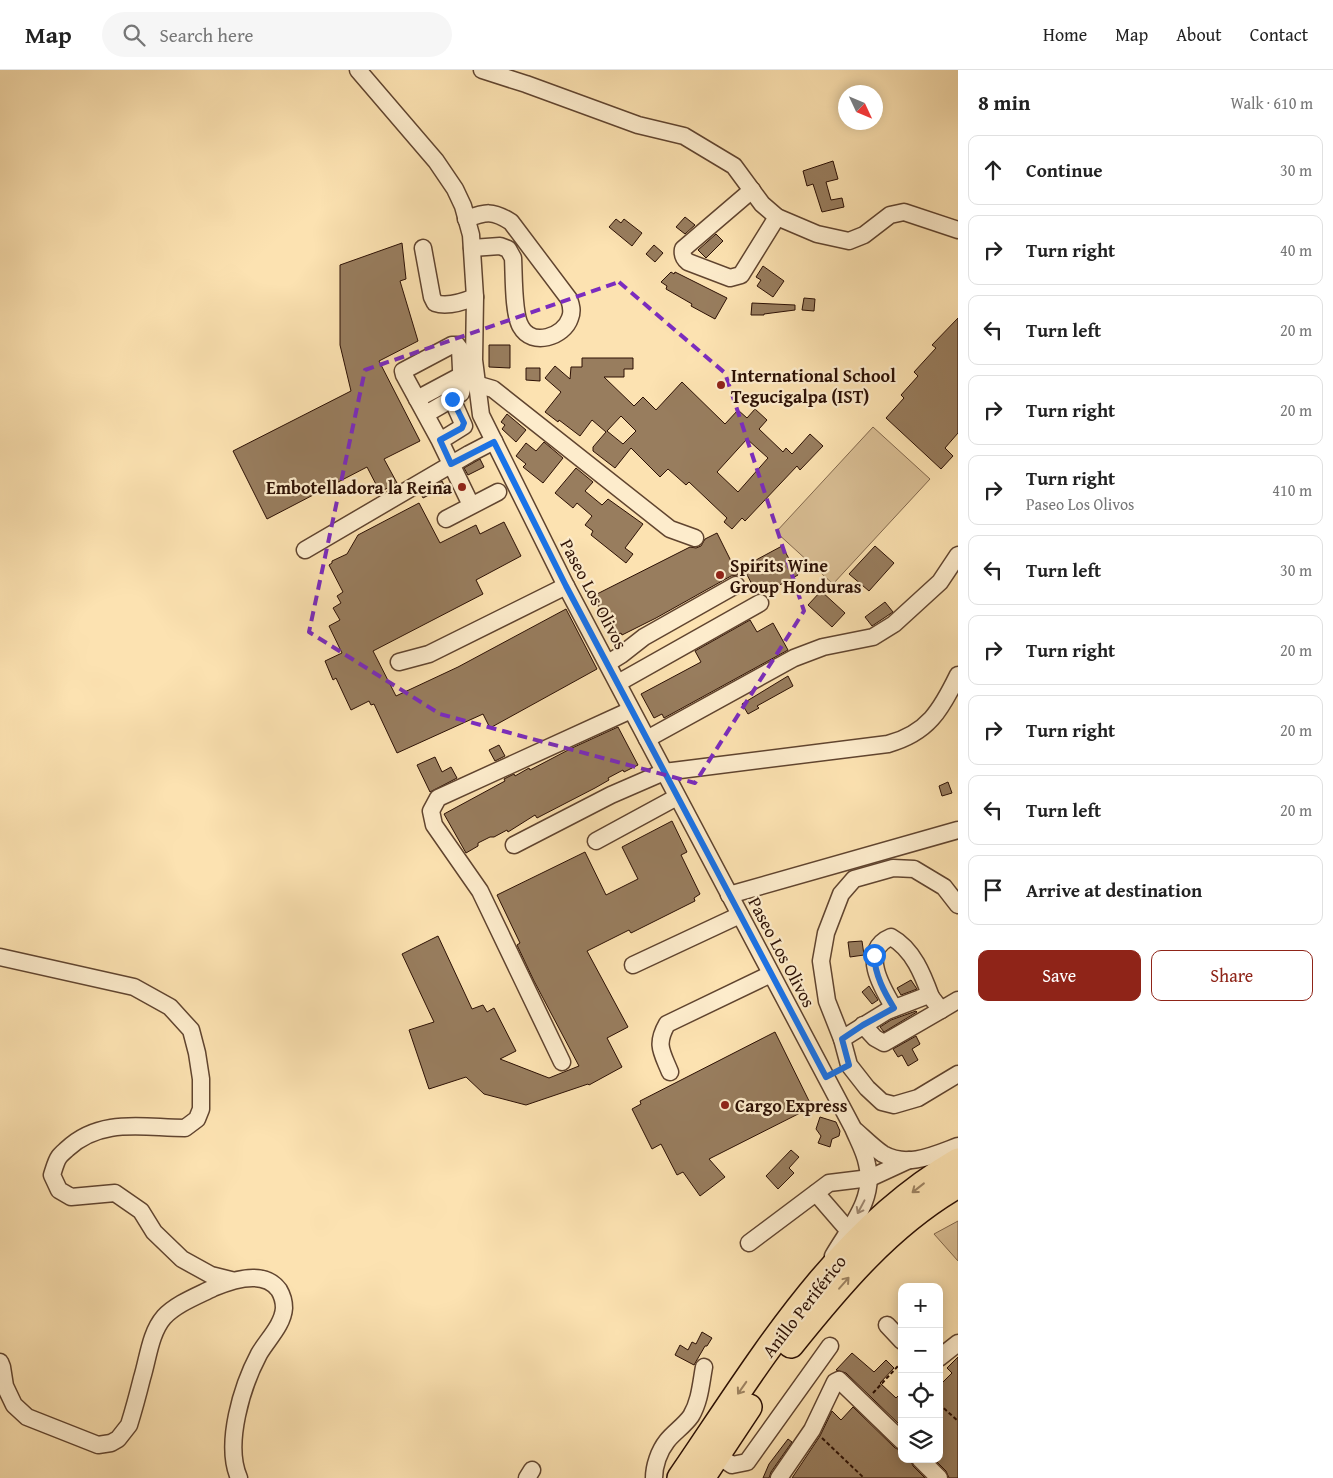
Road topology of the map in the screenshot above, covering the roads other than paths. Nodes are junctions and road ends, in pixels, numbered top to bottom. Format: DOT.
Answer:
graph roads {
  1 [pos="358,70"];
  2 [pos="482,70"];
  3 [pos="752,190"];
  4 [pos="777,217"];
  5 [pos="466,219"];
  6 [pos="958,230"];
  7 [pos="423,248"];
  8 [pos="472,248"];
  9 [pos="475,297"];
  10 [pos="462,375"];
  11 [pos="476,384"];
  12 [pos="417,399"];
  13 [pos="452,399"];
  14 [pos="426,414"];
  15 [pos="440,440"];
  16 [pos="494,442"];
  17 [pos="451,464"];
  18 [pos="498,492"];
  19 [pos="471,505"];
  20 [pos="446,518"];
  21 [pos="694,538"];
  22 [pos="305,550"];
  23 [pos="958,554"];
  24 [pos="736,585"];
  25 [pos="566,586"];
  26 [pos="760,603"];
  27 [pos="399,662"];
  28 [pos="608,663"];
  29 [pos="958,675"];
  30 [pos="618,683"];
  31 [pos="631,710"];
  32 [pos="647,739"];
  33 [pos="664,772"];
  34 [pos="677,798"];
  35 [pos="958,830"];
  36 [pos="596,841"];
  37 [pos="514,846"];
  38 [pos="729,895"];
  39 [pos="958,905"];
  40 [pos="740,915"];
  41 [pos="0,956"];
  42 [pos="633,965"];
  43 [pos="771,974"];
  44 [pos="958,1000"];
  45 [pos="936,1004"];
  46 [pos="894,1008"];
  47 [pos="863,1025"];
  48 [pos="842,1039"];
  49 [pos="562,1062"];
  50 [pos="849,1065"];
  51 [pos="670,1072"];
  52 [pos="958,1074"];
  53 [pos="826,1077"];
  54 [pos="853,1128"];
  55 [pos="958,1146"];
  56 [pos="909,1160"];
  57 [pos="958,1161"];
  58 [pos="870,1178"];
  59 [pos="958,1184"];
  60 [pos="816,1193"];
  61 [pos="848,1230"];
  62 [pos="748,1243"];
  63 [pos="231,1280"];
  64 [pos="811,1292"];
  65 [pos="886,1325"];
  66 [pos="898,1337"];
  67 [pos="958,1343"];
  68 [pos="830,1346"];
  69 [pos="943,1355"];
  70 [pos="0,1362"];
  71 [pos="704,1366"];
  72 [pos="898,1437"];
  73 [pos="717,1455"];
  74 [pos="924,1463"];
  75 [pos="239,1478"];
  76 [pos="654,1478"];
  77 [pos="680,1478"];
  78 [pos="702,1478"];
  79 [pos="779,1478"];
  80 [pos="939,1478"];
  1 -- 5 [label="street, Paseo Los Olivos"];
  2 -- 3 [label="street"];
  3 -- 4 [label="street"];
  3 -- 4 [label="street"];
  4 -- 6 [label="street"];
  5 -- 8 [label="street, Paseo Los Olivos"];
  5 -- 8 [label="street"];
  7 -- 9 [label="street"];
  8 -- 9 [label="street, Paseo Los Olivos"];
  9 -- 11 [label="street, Paseo Los Olivos"];
  10 -- 12 [label="street"];
  10 -- 12 [label="street"];
  10 -- 13 [label="street"];
  11 -- 16 [label="street, Paseo Los Olivos"];
  11 -- 21 [label="street"];
  12 -- 14 [label="street"];
  13 -- 14 [label="street"];
  13 -- 15 [label="street"];
  14 -- 15 [label="street"];
  15 -- 17 [label="street"];
  16 -- 17 [label="street"];
  16 -- 25 [label="street, Paseo Los Olivos"];
  17 -- 19 [label="street"];
  17 -- 22 [label="street"];
  18 -- 19 [label="street"];
  19 -- 20 [label="street"];
  23 -- 32 [label="street"];
  24 -- 28 [label="street"];
  25 -- 27 [label="street"];
  25 -- 28 [label="street, Paseo Los Olivos"];
  26 -- 30 [label="street"];
  28 -- 30 [label="street, Paseo Los Olivos"];
  29 -- 33 [label="street"];
  30 -- 31 [label="street, Paseo Los Olivos"];
  31 -- 32 [label="street, Paseo Los Olivos"];
  31 -- 49 [label="street"];
  32 -- 33 [label="street, Paseo Los Olivos"];
  33 -- 34 [label="street, Paseo Los Olivos"];
  33 -- 37 [label="street"];
  34 -- 36 [label="street"];
  34 -- 38 [label="street, Paseo Los Olivos"];
  35 -- 38 [label="street"];
  38 -- 40 [label="street, Paseo Los Olivos"];
  39 -- 48 [label="street"];
  40 -- 42 [label="street"];
  40 -- 43 [label="street, Paseo Los Olivos"];
  41 -- 63 [label="street"];
  43 -- 51 [label="street"];
  43 -- 53 [label="street, Paseo Los Olivos"];
  44 -- 45 [label="street"];
  45 -- 46 [label="street"];
  45 -- 46 [label="street"];
  45 -- 47 [label="street"];
  46 -- 47 [label="street"];
  47 -- 48 [label="street"];
  48 -- 50 [label="street"];
  50 -- 52 [label="street"];
  50 -- 53 [label="street"];
  53 -- 54 [label="street, Paseo Los Olivos"];
  54 -- 56 [label="street, Paseo Los Olivos"];
  54 -- 58 [label="street, Paseo Los Olivos"];
  55 -- 56 [label="street, Paseo Los Olivos"];
  56 -- 58 [label="street"];
  57 -- 64 [label="highway, Anillo Periférico, one-way"];
  58 -- 60 [label="street"];
  58 -- 61 [label="street, Paseo Los Olivos, one-way"];
  73 -- 59 [label="highway, Anillo Periférico, one-way"];
  60 -- 61 [label="street"];
  60 -- 62 [label="street"];
  61 -- 64 [label="street, Paseo Los Olivos"];
  63 -- 70 [label="street"];
  63 -- 75 [label="street"];
  64 -- 77 [label="highway, Anillo Periférico, one-way"];
  65 -- 66 [label="street"];
  67 -- 69 [label="street"];
  68 -- 73 [label="street"];
  71 -- 76 [label="street"];
  72 -- 79 [label="street"];
  73 -- 78 [label="highway, Anillo Periférico"];
  74 -- 80 [label="street"];
}
